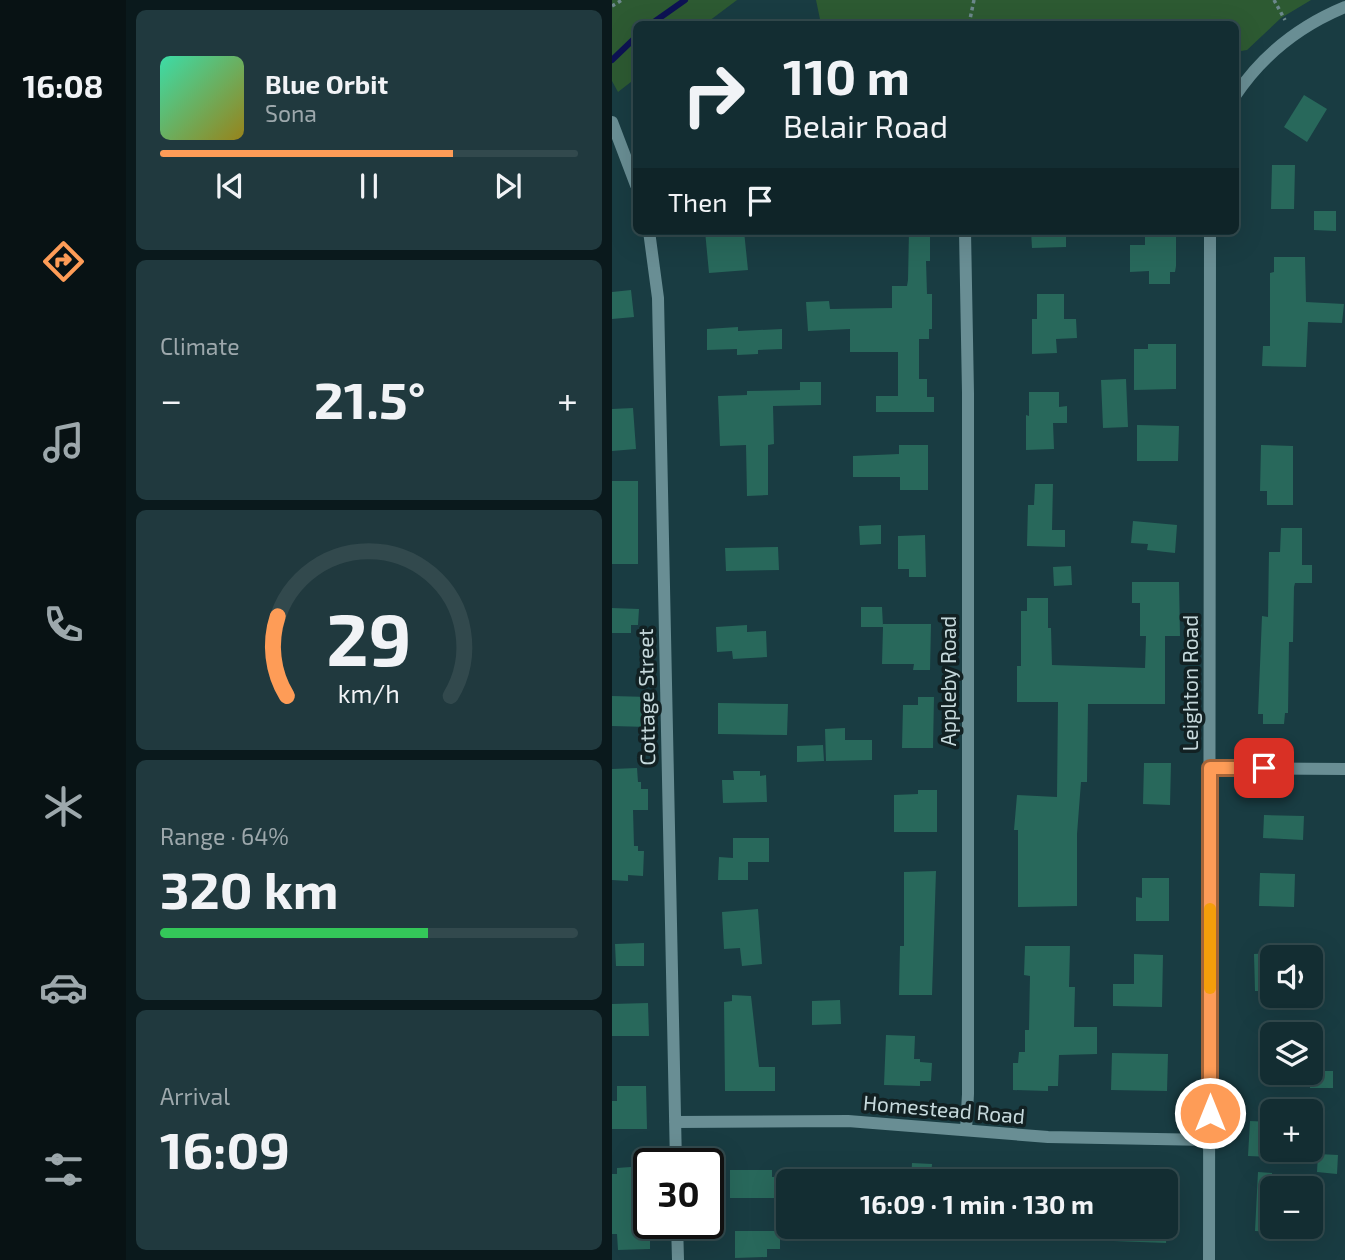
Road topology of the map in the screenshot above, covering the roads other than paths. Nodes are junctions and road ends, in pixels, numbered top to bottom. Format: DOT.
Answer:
graph roads {
  1 [pos="1345,7"];
  2 [pos="1239,91"];
  3 [pos="612,122"];
  4 [pos="633,177"];
  5 [pos="650,235"];
  6 [pos="965,235"];
  7 [pos="1210,235"];
  8 [pos="1210,768"];
  9 [pos="1345,769"];
  10 [pos="675,1122"];
  11 [pos="966,1130"];
  12 [pos="1210,1140"];
  13 [pos="676,1148"];
  14 [pos="677,1239"];
  15 [pos="678,1260"];
  16 [pos="1209,1260"];
  1 -- 2 [label="street"];
  3 -- 4 [label="street"];
  5 -- 10 [label="street, Cottage Street"];
  6 -- 11 [label="street, Appleby Road"];
  7 -- 8 [label="street, Leighton Road"];
  8 -- 9 [label="street"];
  8 -- 12 [label="street, Leighton Road"];
  10 -- 11 [label="street, Homestead Road"];
  10 -- 13 [label="street, Cottage Street"];
  11 -- 12 [label="street, Homestead Road"];
  12 -- 16 [label="street, Leighton Road"];
  14 -- 15 [label="street"];
}
